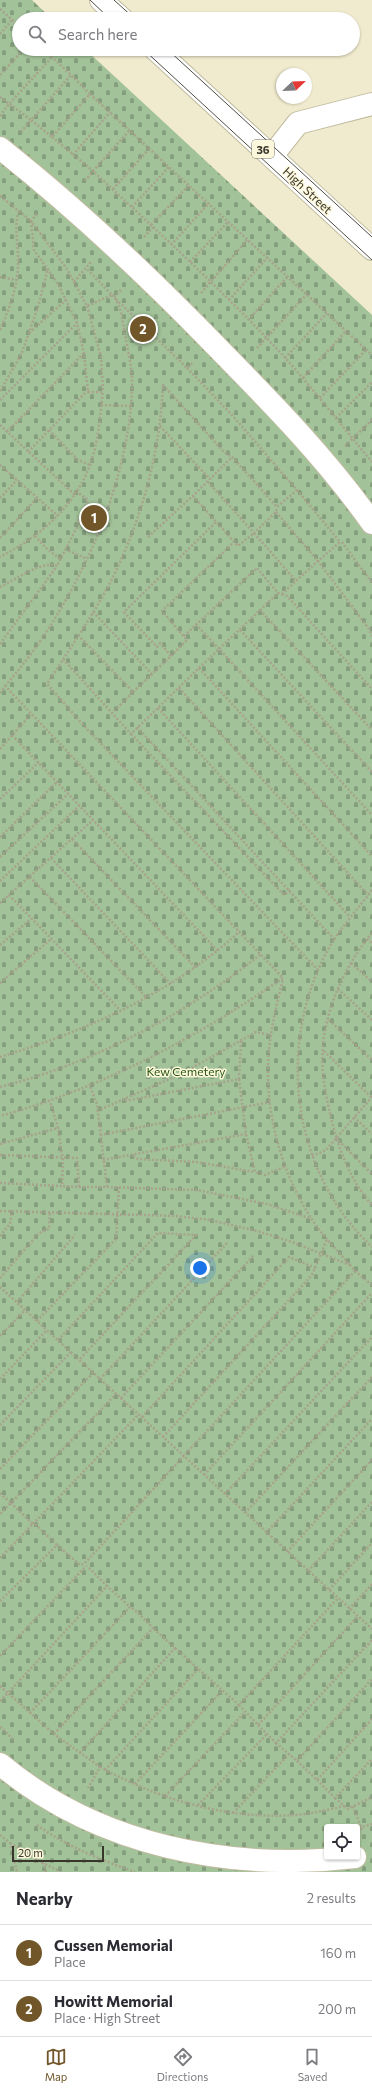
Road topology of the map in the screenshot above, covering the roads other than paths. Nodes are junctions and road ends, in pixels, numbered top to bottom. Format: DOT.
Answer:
graph roads {
  1 [pos="102,0"];
  2 [pos="115,12"];
  3 [pos="163,56"];
  4 [pos="372,104"];
  5 [pos="2,150"];
  6 [pos="272,156"];
  7 [pos="372,249"];
  8 [pos="372,524"];
  9 [pos="0,1764"];
  10 [pos="372,1852"];
  11 [pos="360,1856"];
  12 [pos="340,1860"];
  1 -- 2 [label="main road"];
  3 -- 6 [label="main road, High Street / 36"];
  4 -- 6 [label="main road"];
  5 -- 8 [label="main road"];
  6 -- 7 [label="main road, High Street / 36"];
  9 -- 12 [label="main road"];
  10 -- 11 [label="main road"];
}
